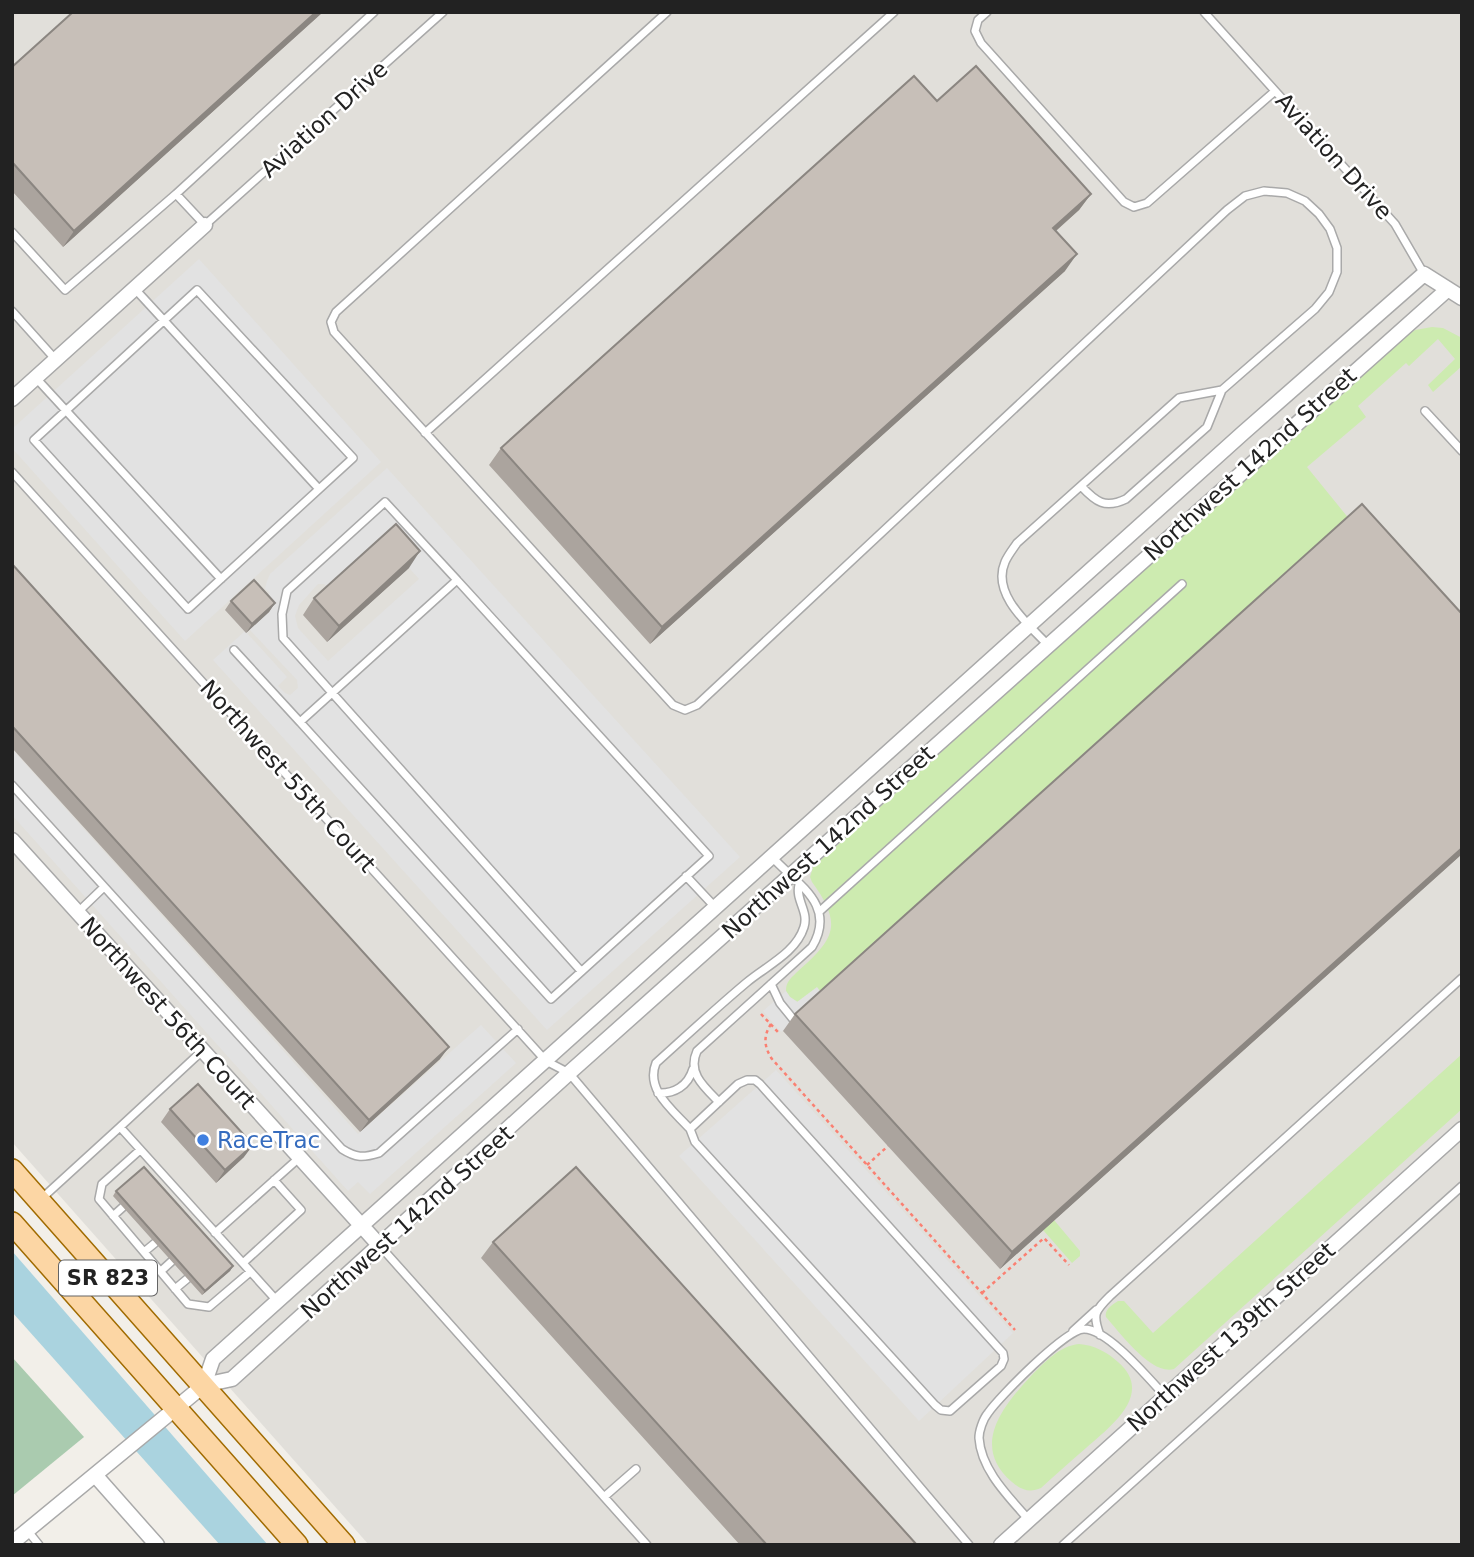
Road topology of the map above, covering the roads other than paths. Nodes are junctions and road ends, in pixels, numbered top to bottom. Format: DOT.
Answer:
graph roads {
  1 [pos="374,12"];
  2 [pos="443,12"];
  3 [pos="667,12"];
  4 [pos="894,12"];
  5 [pos="986,12"];
  6 [pos="1204,12"];
  7 [pos="1275,91"];
  8 [pos="176,194"];
  9 [pos="205,225"];
  10 [pos="12,232"];
  11 [pos="1424,274"];
  12 [pos="135,288"];
  13 [pos="1447,289"];
  14 [pos="1462,298"];
  15 [pos="12,311"];
  16 [pos="165,319"];
  17 [pos="56,360"];
  18 [pos="36,377"];
  19 [pos="1222,390"];
  20 [pos="12,399"];
  21 [pos="67,410"];
  22 [pos="1425,411"];
  23 [pos="425,433"];
  24 [pos="1462,451"];
  25 [pos="12,472"];
  26 [pos="1081,486"];
  27 [pos="320,489"];
  28 [pos="221,579"];
  29 [pos="457,580"];
  30 [pos="1182,584"];
  31 [pos="1030,626"];
  32 [pos="1048,645"];
  33 [pos="234,650"];
  34 [pos="331,693"];
  35 [pos="300,722"];
  36 [pos="12,785"];
  37 [pos="12,840"];
  38 [pos="773,858"];
  39 [pos="686,876"];
  40 [pos="794,881"];
  41 [pos="104,887"];
  42 [pos="715,908"];
  43 [pos="820,911"];
  44 [pos="77,912"];
  45 [pos="581,971"];
  46 [pos="1462,978"];
  47 [pos="771,984"];
  48 [pos="793,1018"];
  49 [pos="518,1029"];
  50 [pos="202,1051"];
  51 [pos="546,1061"];
  52 [pos="693,1069"];
  53 [pos="569,1073"];
  54 [pos="658,1093"];
  55 [pos="719,1102"];
  56 [pos="120,1127"];
  57 [pos="690,1129"];
  58 [pos="1462,1129"];
  59 [pos="141,1150"];
  60 [pos="299,1158"];
  61 [pos="12,1170"];
  62 [pos="162,1174"];
  63 [pos="274,1180"];
  64 [pos="151,1183"];
  65 [pos="1462,1186"];
  66 [pos="177,1191"];
  67 [pos="39,1200"];
  68 [pos="167,1200"];
  69 [pos="123,1207"];
  70 [pos="113,1216"];
  71 [pos="12,1223"];
  72 [pos="139,1225"];
  73 [pos="361,1227"];
  74 [pos="210,1230"];
  75 [pos="129,1234"];
  76 [pos="155,1242"];
  77 [pos="380,1246"];
  78 [pos="144,1252"];
  79 [pos="172,1261"];
  80 [pos="243,1263"];
  81 [pos="161,1271"];
  82 [pos="250,1272"];
  83 [pos="187,1279"];
  84 [pos="175,1289"];
  85 [pos="278,1302"];
  86 [pos="1096,1310"];
  87 [pos="1072,1332"];
  88 [pos="1100,1335"];
  89 [pos="204,1385"];
  90 [pos="1166,1397"];
  91 [pos="171,1412"];
  92 [pos="636,1469"];
  93 [pos="95,1475"];
  94 [pos="604,1497"];
  95 [pos="1029,1520"];
  96 [pos="27,1530"];
  97 [pos="12,1543"];
  98 [pos="39,1545"];
  99 [pos="157,1545"];
  100 [pos="297,1545"];
  101 [pos="344,1545"];
  102 [pos="647,1545"];
  103 [pos="969,1545"];
  104 [pos="1001,1545"];
  105 [pos="1063,1545"];
  1 -- 8 [label="lane"];
  2 -- 9 [label="lane, Aviation Drive"];
  3 -- 23 [label="lane"];
  4 -- 23 [label="lane"];
  5 -- 7 [label="lane"];
  6 -- 7 [label="lane, Aviation Drive"];
  7 -- 11 [label="lane, Aviation Drive"];
  8 -- 9 [label="lane"];
  8 -- 10 [label="lane"];
  9 -- 12 [label="street"];
  11 -- 13 [label="street, Aviation Drive"];
  11 -- 31 [label="street, Northwest 142nd Street"];
  12 -- 16 [label="lane"];
  12 -- 17 [label="street"];
  13 -- 14 [label="street, Aviation Drive"];
  13 -- 32 [label="street, Northwest 142nd Street"];
  15 -- 17 [label="lane"];
  16 -- 21 [label="lane"];
  16 -- 27 [label="lane"];
  16 -- 27 [label="lane"];
  17 -- 18 [label="street"];
  18 -- 20 [label="street"];
  18 -- 21 [label="lane"];
  19 -- 23 [label="lane"];
  19 -- 26 [label="lane"];
  19 -- 26 [label="lane"];
  21 -- 28 [label="lane"];
  21 -- 28 [label="lane"];
  22 -- 24 [label="lane"];
  25 -- 49 [label="lane, Northwest 55th Court"];
  26 -- 31 [label="lane"];
  27 -- 28 [label="lane"];
  29 -- 34 [label="lane"];
  29 -- 34 [label="lane"];
  29 -- 39 [label="lane"];
  30 -- 43 [label="lane"];
  31 -- 32 [label="lane"];
  31 -- 38 [label="street, Northwest 142nd Street"];
  32 -- 40 [label="street, Northwest 142nd Street"];
  33 -- 35 [label="lane"];
  34 -- 35 [label="lane"];
  34 -- 45 [label="lane"];
  35 -- 45 [label="lane"];
  36 -- 41 [label="lane"];
  37 -- 44 [label="street, Northwest 56th Court"];
  38 -- 40 [label="lane"];
  38 -- 42 [label="street, Northwest 142nd Street"];
  39 -- 42 [label="lane"];
  39 -- 45 [label="lane"];
  40 -- 43 [label="lane"];
  40 -- 53 [label="street, Northwest 142nd Street"];
  40 -- 54 [label="lane"];
  41 -- 44 [label="lane"];
  41 -- 49 [label="lane"];
  42 -- 51 [label="street, Northwest 142nd Street"];
  43 -- 47 [label="lane"];
  44 -- 50 [label="street, Northwest 56th Court"];
  46 -- 86 [label="lane"];
  47 -- 48 [label="lane"];
  47 -- 52 [label="lane"];
  49 -- 51 [label="lane, Northwest 55th Court"];
  50 -- 56 [label="lane"];
  50 -- 60 [label="street, Northwest 56th Court"];
  51 -- 53 [label="lane, Northwest 55th Court"];
  51 -- 73 [label="street, Northwest 142nd Street"];
  52 -- 54 [label="lane"];
  52 -- 55 [label="lane"];
  53 -- 77 [label="street, Northwest 142nd Street"];
  53 -- 103 [label="lane"];
  54 -- 57 [label="lane"];
  55 -- 57 [label="lane"];
  55 -- 57 [label="lane"];
  56 -- 59 [label="lane"];
  56 -- 67 [label="lane"];
  58 -- 90 [label="street, Northwest 139th Street"];
  59 -- 62 [label="lane"];
  59 -- 70 [label="lane"];
  60 -- 63 [label="lane"];
  60 -- 73 [label="street, Northwest 56th Court"];
  61 -- 67 [label="main road, SR 823"];
  62 -- 64 [label="lane"];
  62 -- 66 [label="lane"];
  63 -- 74 [label="lane"];
  63 -- 80 [label="lane"];
  65 -- 105 [label="lane"];
  66 -- 68 [label="lane"];
  66 -- 74 [label="lane"];
  67 -- 89 [label="main road, SR 823"];
  69 -- 70 [label="lane"];
  70 -- 75 [label="lane"];
  71 -- 91 [label="main road, SR 823"];
  72 -- 75 [label="lane"];
  73 -- 77 [label="street, Northwest 56th Court"];
  73 -- 85 [label="street, Northwest 142nd Street"];
  74 -- 80 [label="lane"];
  75 -- 78 [label="lane"];
  76 -- 78 [label="lane"];
  77 -- 89 [label="street, Northwest 142nd Street"];
  77 -- 94 [label="lane"];
  78 -- 81 [label="lane"];
  79 -- 81 [label="lane"];
  80 -- 82 [label="lane"];
  81 -- 84 [label="lane"];
  82 -- 84 [label="lane"];
  82 -- 85 [label="lane"];
  83 -- 84 [label="lane"];
  85 -- 89 [label="street, Northwest 142nd Street"];
  86 -- 87 [label="lane"];
  86 -- 88 [label="lane"];
  87 -- 88 [label="lane"];
  87 -- 95 [label="lane"];
  88 -- 90 [label="lane"];
  89 -- 91 [label="street, Northwest 142nd Street"];
  89 -- 101 [label="main road, SR 823"];
  90 -- 95 [label="street, Northwest 139th Street"];
  91 -- 93 [label="street, Northwest 142nd Street"];
  91 -- 100 [label="main road, SR 823"];
  92 -- 94 [label="lane"];
  93 -- 96 [label="street, Northwest 142nd Street"];
  93 -- 99 [label="street"];
  94 -- 102 [label="lane"];
  95 -- 104 [label="street, Northwest 139th Street"];
  96 -- 97 [label="street, Northwest 142nd Street"];
  96 -- 98 [label="lane"];
}
